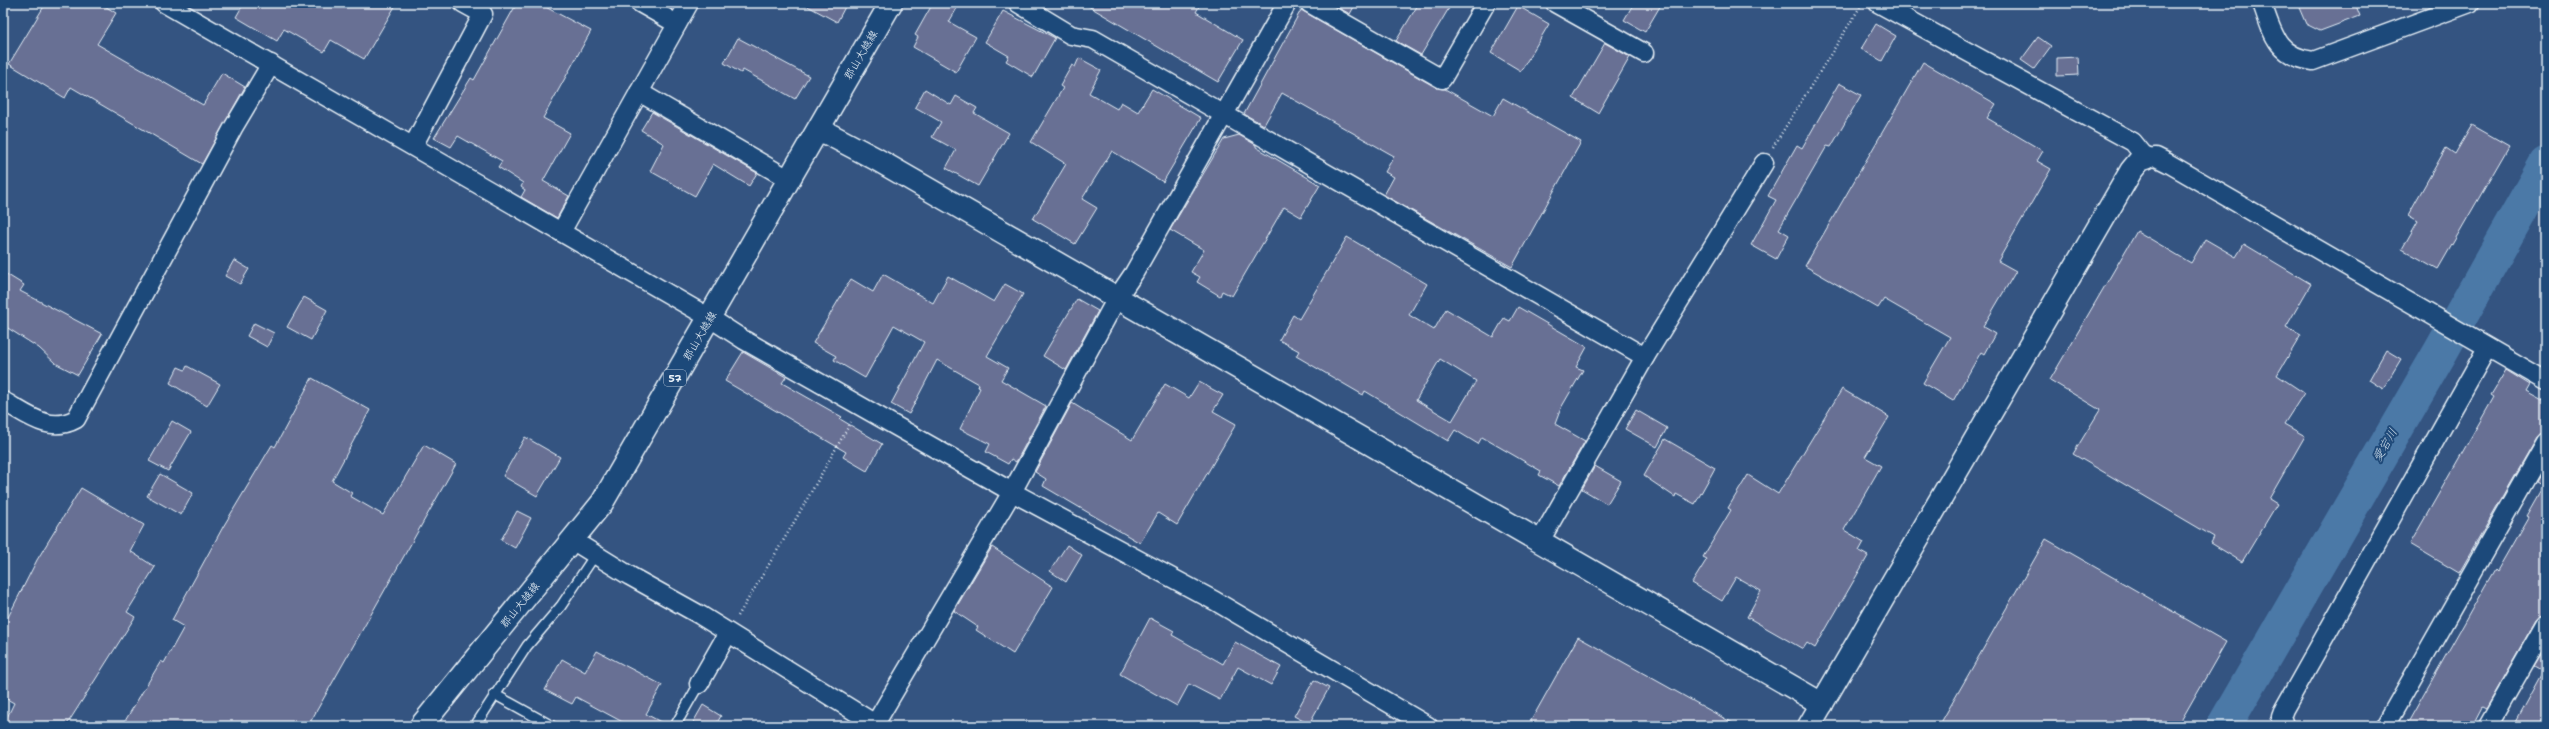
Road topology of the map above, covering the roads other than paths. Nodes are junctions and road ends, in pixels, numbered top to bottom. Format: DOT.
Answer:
graph roads {
  1 [pos="164,3"];
  2 [pos="463,3"];
  3 [pos="640,3"];
  4 [pos="689,3"];
  5 [pos="891,3"];
  6 [pos="1018,3"];
  7 [pos="1287,3"];
  8 [pos="1309,3"];
  9 [pos="1486,3"];
  10 [pos="1556,3"];
  11 [pos="1878,3"];
  12 [pos="2262,3"];
  13 [pos="2470,3"];
  14 [pos="678,24"];
  15 [pos="1644,53"];
  16 [pos="272,64"];
  17 [pos="639,92"];
  18 [pos="1223,116"];
  19 [pos="819,129"];
  20 [pos="413,146"];
  21 [pos="2146,158"];
  22 [pos="1764,163"];
  23 [pos="790,180"];
  24 [pos="561,232"];
  25 [pos="1117,298"];
  26 [pos="710,318"];
  27 [pos="2487,348"];
  28 [pos="1645,357"];
  29 [pos="2546,381"];
  30 [pos="3,401"];
  31 [pos="2546,443"];
  32 [pos="1012,492"];
  33 [pos="572,540"];
  34 [pos="1540,541"];
  35 [pos="595,555"];
  36 [pos="2546,625"];
  37 [pos="728,632"];
  38 [pos="699,684"];
  39 [pos="494,694"];
  40 [pos="1822,704"];
  41 [pos="877,725"];
  42 [pos="421,726"];
  43 [pos="475,726"];
  44 [pos="552,726"];
  45 [pos="675,726"];
  46 [pos="1428,726"];
  47 [pos="1809,726"];
  48 [pos="2284,726"];
  49 [pos="2385,726"];
  50 [pos="2488,726"];
  1 -- 16 [label="street"];
  2 -- 20 [label="street"];
  3 -- 14 [label="street"];
  4 -- 14 [label="street"];
  5 -- 19 [label="street, 郡山大越線 / 57"];
  6 -- 18 [label="street"];
  7 -- 18 [label="street"];
  8 -- 9 [label="street"];
  10 -- 15 [label="street"];
  11 -- 21 [label="street"];
  12 -- 13 [label="street"];
  14 -- 17 [label="street"];
  16 -- 20 [label="street"];
  16 -- 30 [label="street"];
  17 -- 23 [label="street"];
  17 -- 24 [label="street"];
  18 -- 25 [label="street"];
  18 -- 28 [label="street"];
  19 -- 23 [label="street, 郡山大越線 / 57"];
  19 -- 25 [label="street"];
  20 -- 24 [label="street"];
  21 -- 27 [label="street"];
  21 -- 40 [label="street"];
  22 -- 28 [label="street"];
  23 -- 26 [label="street, 郡山大越線 / 57"];
  24 -- 26 [label="street"];
  25 -- 32 [label="street"];
  25 -- 34 [label="street"];
  26 -- 32 [label="street"];
  26 -- 33 [label="street, 郡山大越線 / 57"];
  27 -- 29 [label="street"];
  27 -- 48 [label="street"];
  28 -- 34 [label="street"];
  31 -- 49 [label="street"];
  32 -- 41 [label="street"];
  32 -- 46 [label="street"];
  33 -- 35 [label="street"];
  33 -- 42 [label="street, 郡山大越線 / 57"];
  34 -- 40 [label="street"];
  35 -- 37 [label="street"];
  35 -- 39 [label="lane"];
  36 -- 50 [label="street"];
  37 -- 38 [label="street"];
  37 -- 41 [label="street"];
  38 -- 45 [label="lane"];
  39 -- 43 [label="lane"];
  39 -- 44 [label="lane"];
  40 -- 47 [label="street"];
}
